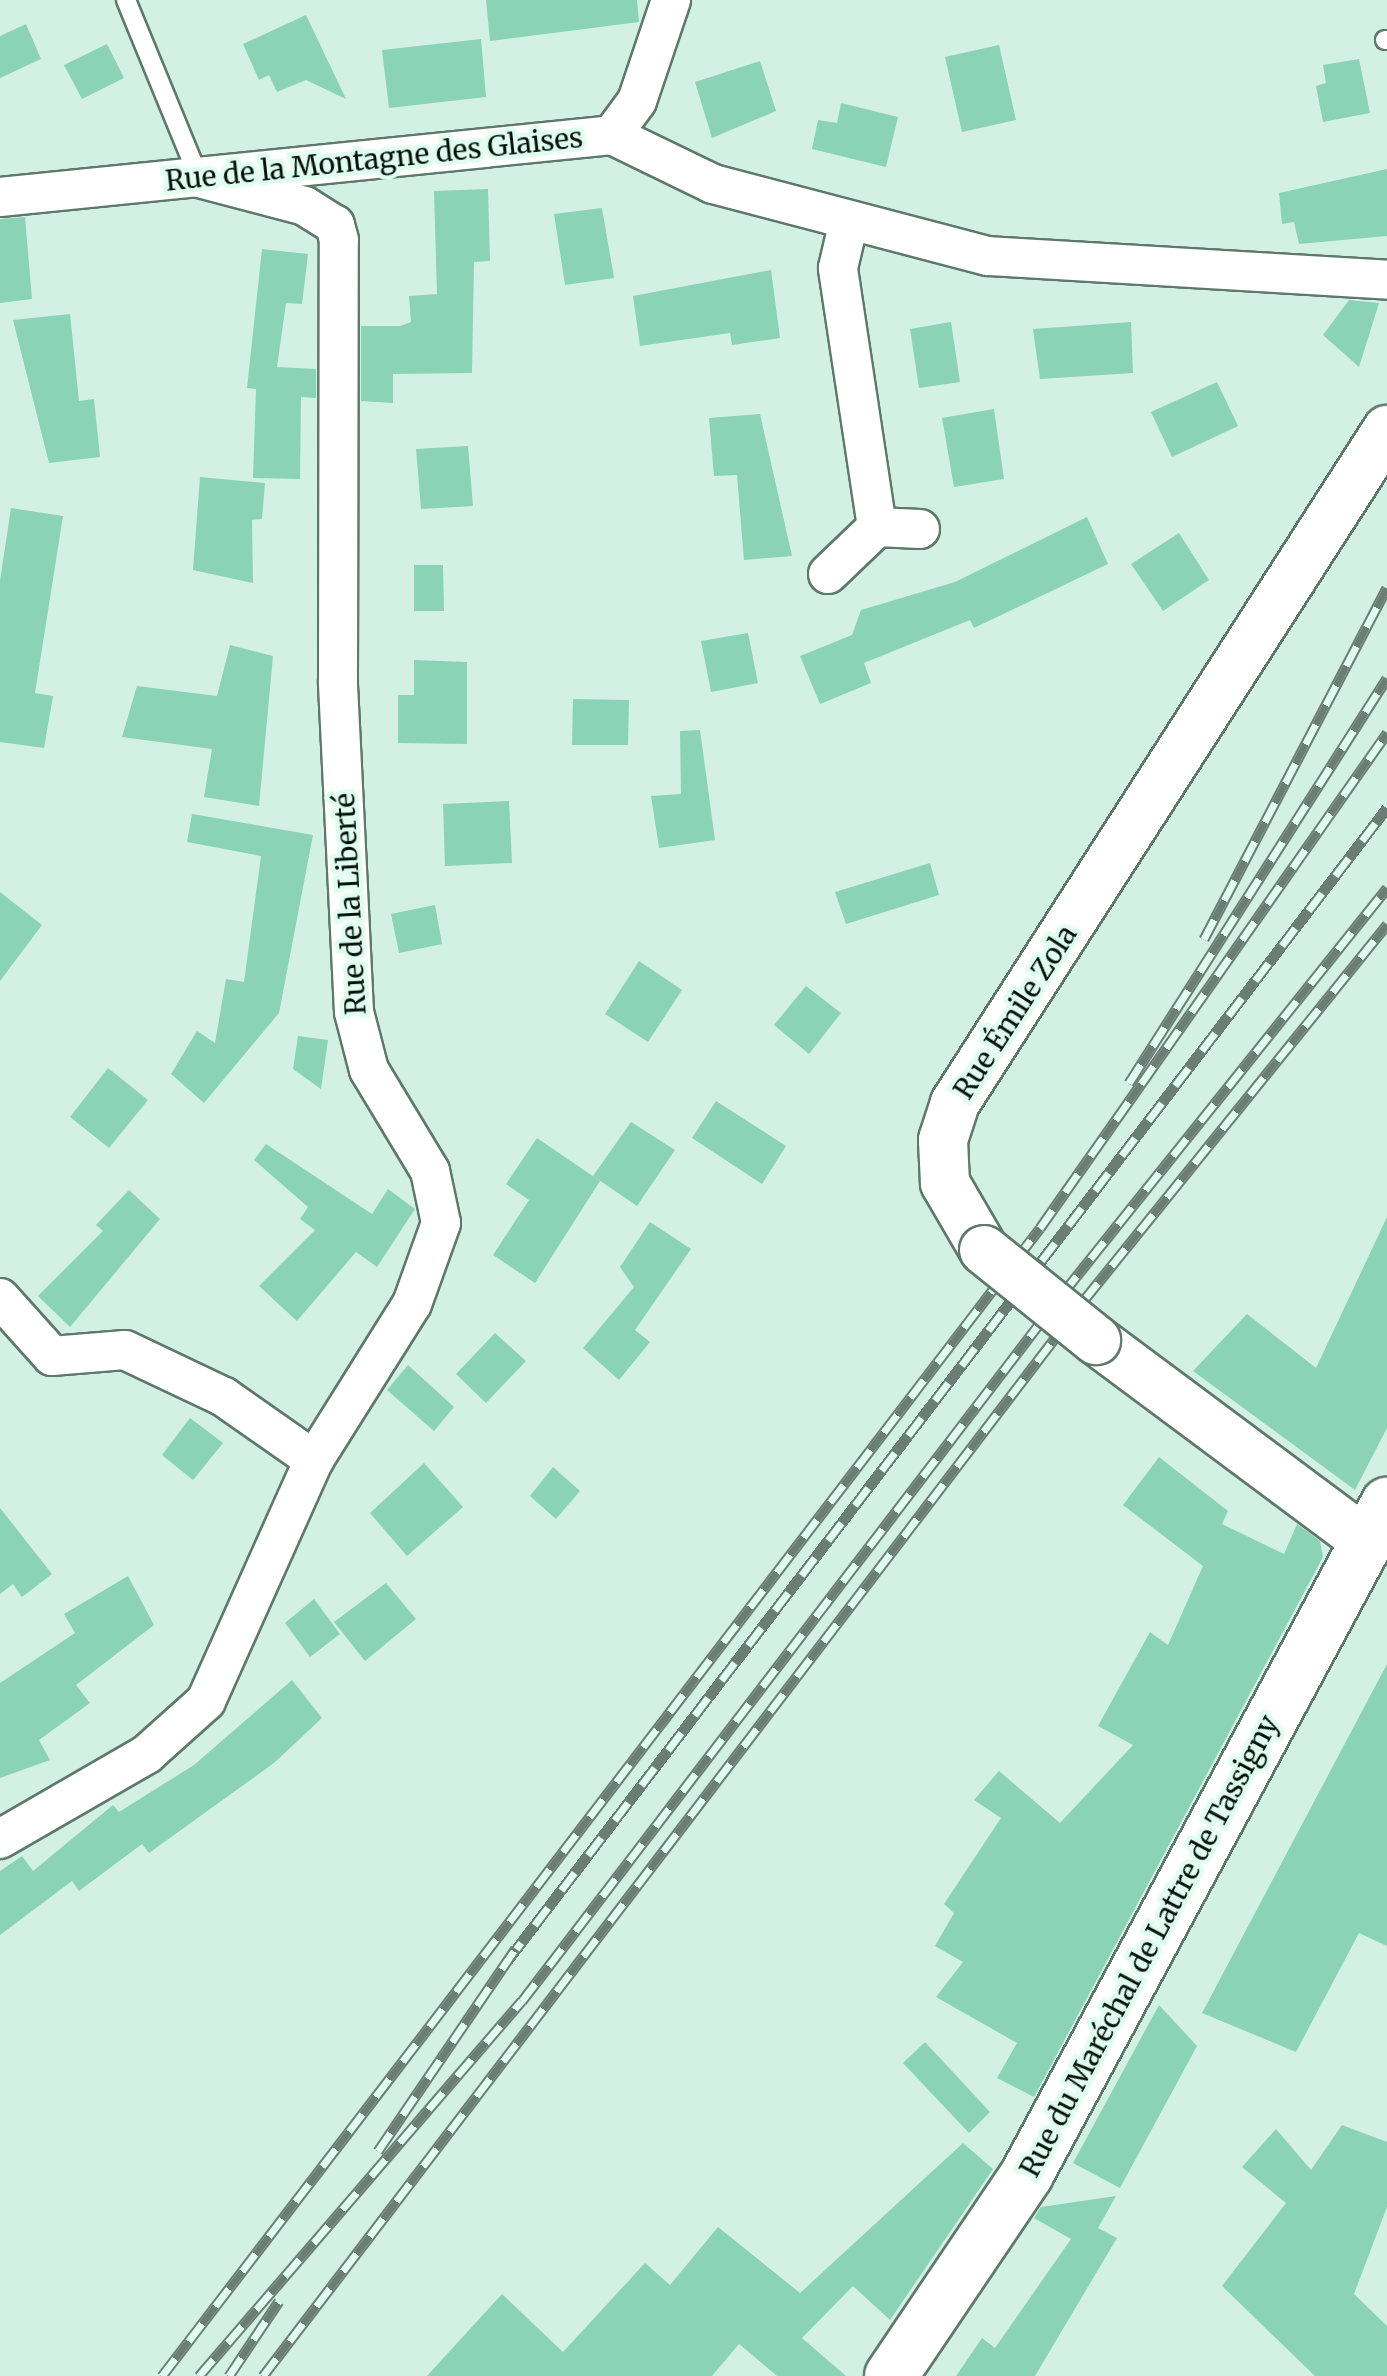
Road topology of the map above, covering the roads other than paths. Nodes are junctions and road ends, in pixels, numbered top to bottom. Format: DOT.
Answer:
graph roads {
  1 [pos="126,0"];
  2 [pos="671,0"];
  3 [pos="612,135"];
  4 [pos="199,178"];
  5 [pos="0,197"];
  6 [pos="848,225"];
  7 [pos="1387,280"];
  8 [pos="1387,430"];
  9 [pos="876,528"];
  10 [pos="920,529"];
  11 [pos="828,574"];
  12 [pos="0,1298"];
  13 [pos="314,1460"];
  14 [pos="1377,1523"];
  15 [pos="0,1839"];
  16 [pos="891,2376"];
  1 -- 4 [label="lane"];
  2 -- 3 [label="street"];
  3 -- 4 [label="street, Rue de la Montagne des Glaises"];
  3 -- 6 [label="street, Rue de la Montagne des Glaises"];
  4 -- 5 [label="street, Rue de la Montagne des Glaises"];
  4 -- 13 [label="street, Rue de la Liberté"];
  6 -- 7 [label="street, Rue de la Montagne des Glaises"];
  6 -- 9 [label="street"];
  8 -- 14 [label="street, Rue Émile Zola, bridge"];
  9 -- 10 [label="street"];
  9 -- 11 [label="street"];
  12 -- 13 [label="street"];
  13 -- 15 [label="street, Rue de la Liberté"];
  14 -- 16 [label="main road, Rue du Maréchal de Lattre de Tassigny"];
}
